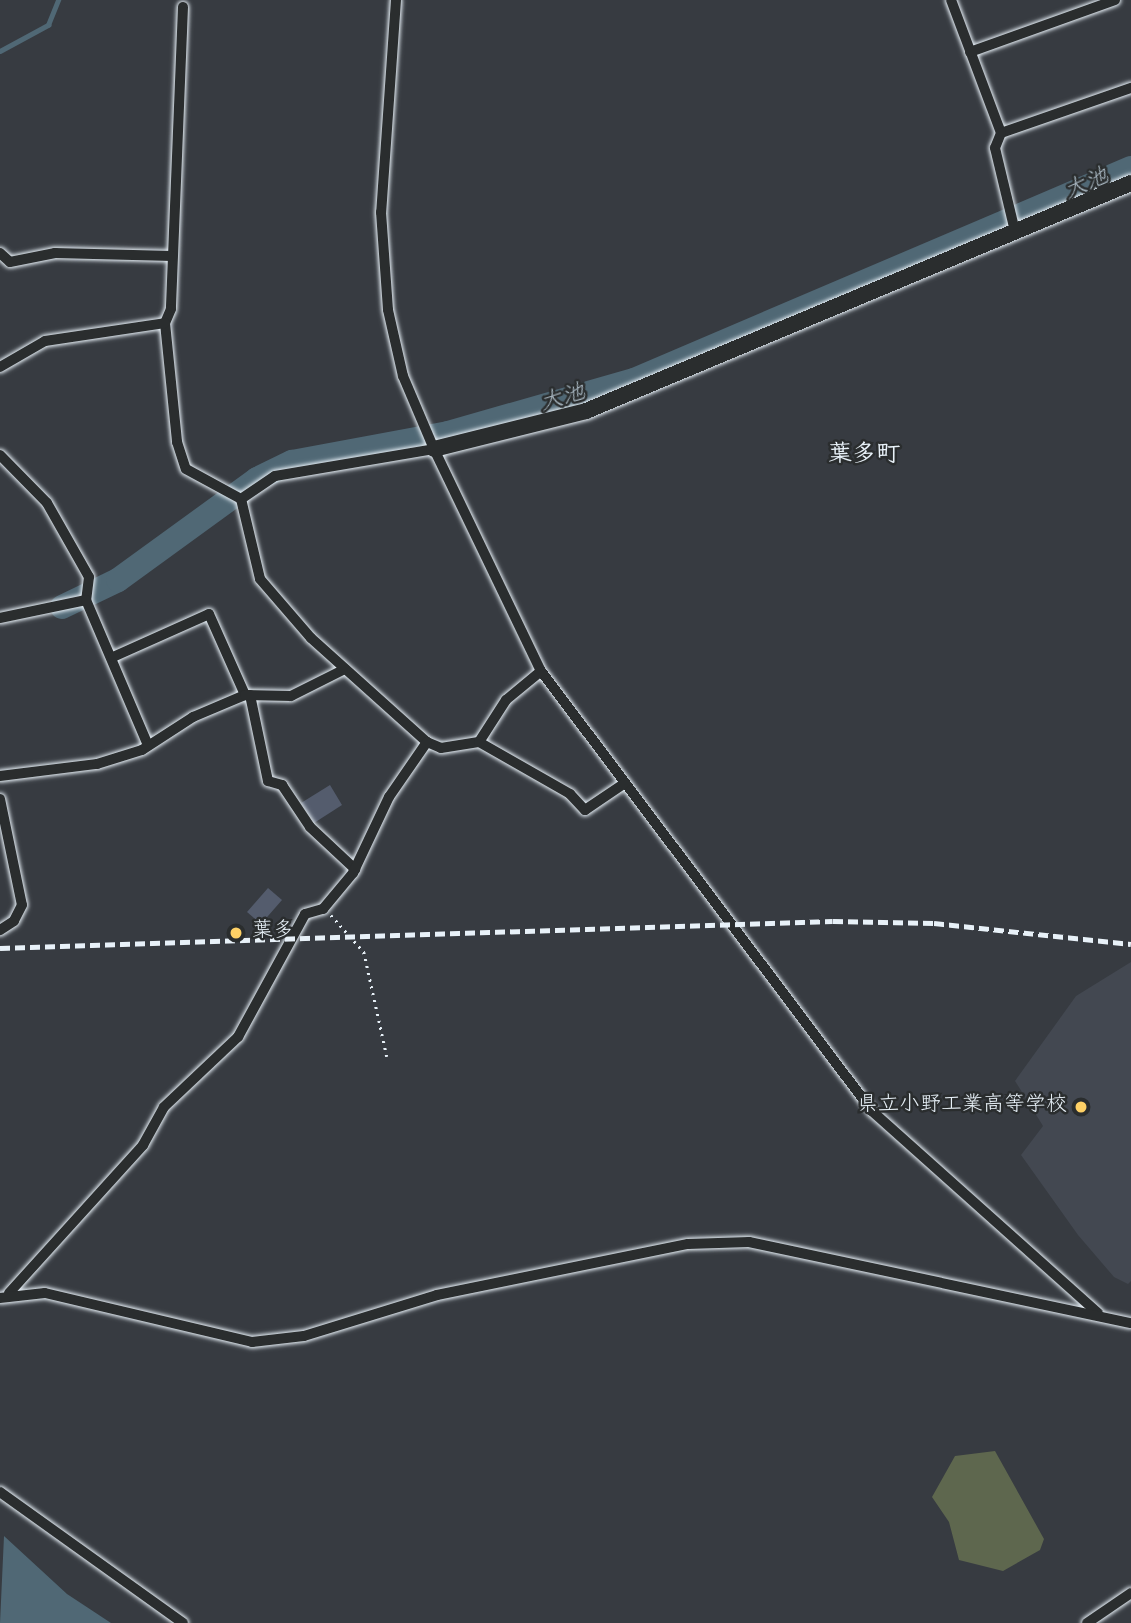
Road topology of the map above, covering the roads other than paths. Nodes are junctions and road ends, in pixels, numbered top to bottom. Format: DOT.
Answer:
graph roads {
  1 [pos="396,0"];
  2 [pos="951,0"];
  3 [pos="1115,0"];
  4 [pos="183,7"];
  5 [pos="970,52"];
  6 [pos="1131,88"];
  7 [pos="1000,134"];
  8 [pos="1131,183"];
  9 [pos="1016,232"];
  10 [pos="0,253"];
  11 [pos="172,256"];
  12 [pos="165,323"];
  13 [pos="0,367"];
  14 [pos="435,449"];
  15 [pos="0,455"];
  16 [pos="241,499"];
  17 [pos="86,600"];
  18 [pos="0,618"];
  19 [pos="113,657"];
  20 [pos="345,669"];
  21 [pos="541,671"];
  22 [pos="247,695"];
  23 [pos="427,742"];
  24 [pos="479,742"];
  25 [pos="147,743"];
  26 [pos="0,776"];
  27 [pos="625,783"];
  28 [pos="0,799"];
  29 [pos="355,869"];
  30 [pos="0,930"];
  31 [pos="4,1296"];
  32 [pos="1098,1313"];
  33 [pos="1131,1323"];
  34 [pos="0,1492"];
  35 [pos="1131,1593"];
  36 [pos="183,1623"];
  37 [pos="1087,1623"];
  1 -- 14 [label="street"];
  2 -- 5 [label="street"];
  3 -- 5 [label="street"];
  4 -- 11 [label="street"];
  5 -- 7 [label="street"];
  6 -- 7 [label="street"];
  7 -- 9 [label="street"];
  8 -- 9 [label="street"];
  9 -- 14 [label="street"];
  10 -- 11 [label="street"];
  11 -- 12 [label="street"];
  12 -- 13 [label="street"];
  12 -- 16 [label="street"];
  14 -- 16 [label="street"];
  14 -- 21 [label="street"];
  15 -- 17 [label="street"];
  16 -- 20 [label="street"];
  17 -- 18 [label="street"];
  17 -- 19 [label="street"];
  19 -- 22 [label="street"];
  19 -- 25 [label="street"];
  20 -- 22 [label="street"];
  20 -- 23 [label="street"];
  21 -- 24 [label="street"];
  21 -- 27 [label="street"];
  22 -- 25 [label="street"];
  22 -- 29 [label="street"];
  23 -- 24 [label="street"];
  23 -- 29 [label="street"];
  24 -- 27 [label="street"];
  25 -- 26 [label="street"];
  27 -- 32 [label="street"];
  28 -- 30 [label="street"];
  29 -- 31 [label="street"];
  31 -- 32 [label="street"];
  32 -- 33 [label="street"];
  34 -- 36 [label="street"];
  35 -- 37 [label="street"];
}
